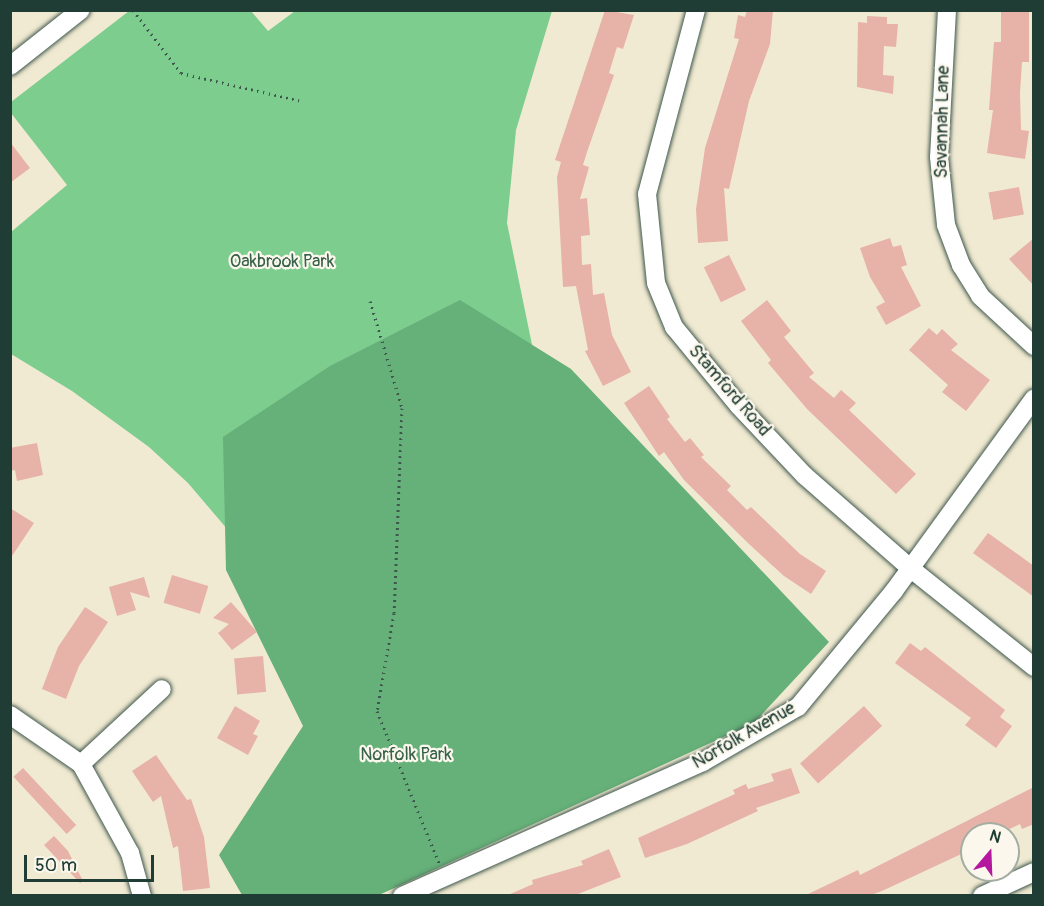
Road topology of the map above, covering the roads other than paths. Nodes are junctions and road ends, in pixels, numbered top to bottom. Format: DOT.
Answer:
graph roads {
  1 [pos="81,10"];
  2 [pos="696,10"];
  3 [pos="947,10"];
  4 [pos="10,66"];
  5 [pos="1034,346"];
  6 [pos="1034,398"];
  7 [pos="910,568"];
  8 [pos="1034,667"];
  9 [pos="162,689"];
  10 [pos="10,715"];
  11 [pos="81,764"];
  12 [pos="1034,872"];
  13 [pos="142,896"];
  14 [pos="402,896"];
  15 [pos="982,896"];
  1 -- 4 [label="street"];
  2 -- 7 [label="street, Stamford Road"];
  3 -- 5 [label="street, Savannah Lane"];
  6 -- 7 [label="street, Norfolk Avenue"];
  7 -- 8 [label="street, Stamford Road"];
  7 -- 14 [label="street, Norfolk Avenue"];
  9 -- 11 [label="street"];
  10 -- 11 [label="street"];
  11 -- 13 [label="street"];
  12 -- 15 [label="street"];
}
